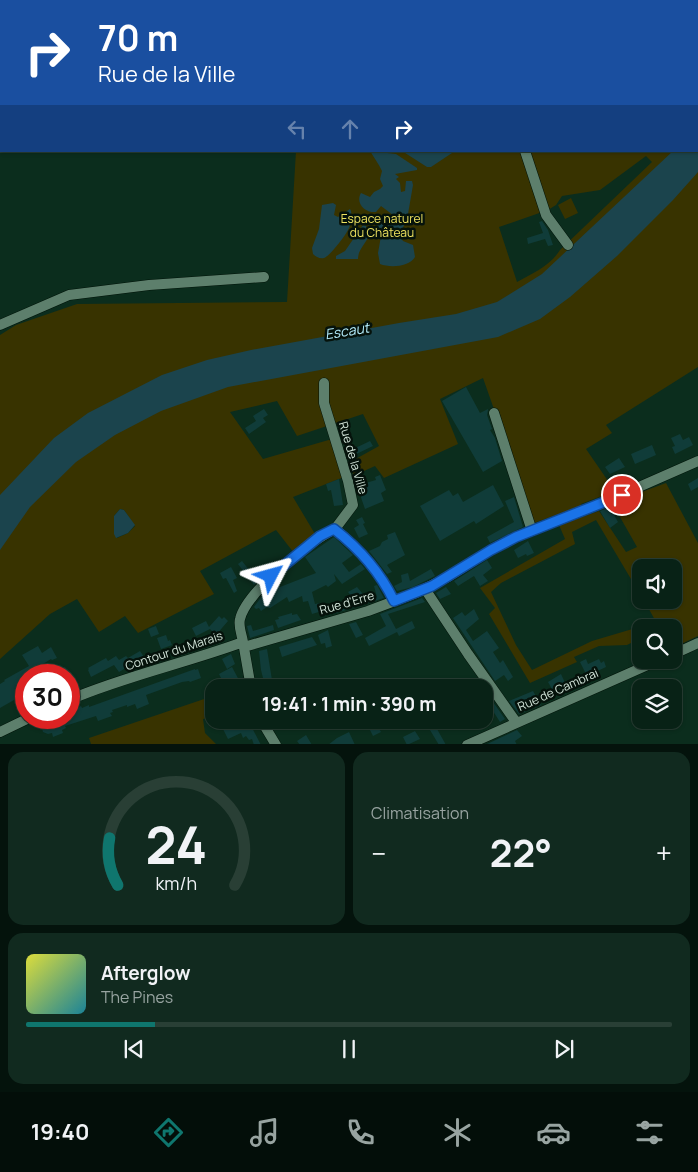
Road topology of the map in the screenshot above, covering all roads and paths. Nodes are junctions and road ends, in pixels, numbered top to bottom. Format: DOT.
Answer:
graph roads {
  1 [pos="525,152"];
  2 [pos="568,245"];
  3 [pos="264,277"];
  4 [pos="0,325"];
  5 [pos="324,383"];
  6 [pos="494,413"];
  7 [pos="698,461"];
  8 [pos="334,529"];
  9 [pos="532,531"];
  10 [pos="425,589"];
  11 [pos="394,601"];
  12 [pos="698,643"];
  13 [pos="244,644"];
  14 [pos="682,650"];
  15 [pos="638,669"];
  16 [pos="250,679"];
  17 [pos="80,695"];
  18 [pos="516,722"];
  19 [pos="15,725"];
  20 [pos="266,729"];
  21 [pos="0,732"];
  22 [pos="276,744"];
  23 [pos="467,744"];
  1 -- 2 [label="street"];
  3 -- 4 [label="street"];
  5 -- 8 [label="street, Rue de la Ville"];
  6 -- 9 [label="street"];
  7 -- 9 [label="street, Rue d'Erre"];
  8 -- 11 [label="street"];
  8 -- 13 [label="street"];
  9 -- 10 [label="street, Rue d'Erre"];
  10 -- 11 [label="street, Rue d'Erre"];
  10 -- 18 [label="street"];
  11 -- 13 [label="street, Rue d'Erre"];
  12 -- 14 [label="street"];
  13 -- 16 [label="street"];
  13 -- 17 [label="street, Contour du Marais"];
  15 -- 18 [label="street, Rue de Cambrai"];
  18 -- 23 [label="street, Rue de Cambrai"];
  19 -- 21 [label="street"];
  20 -- 22 [label="street"];
}
